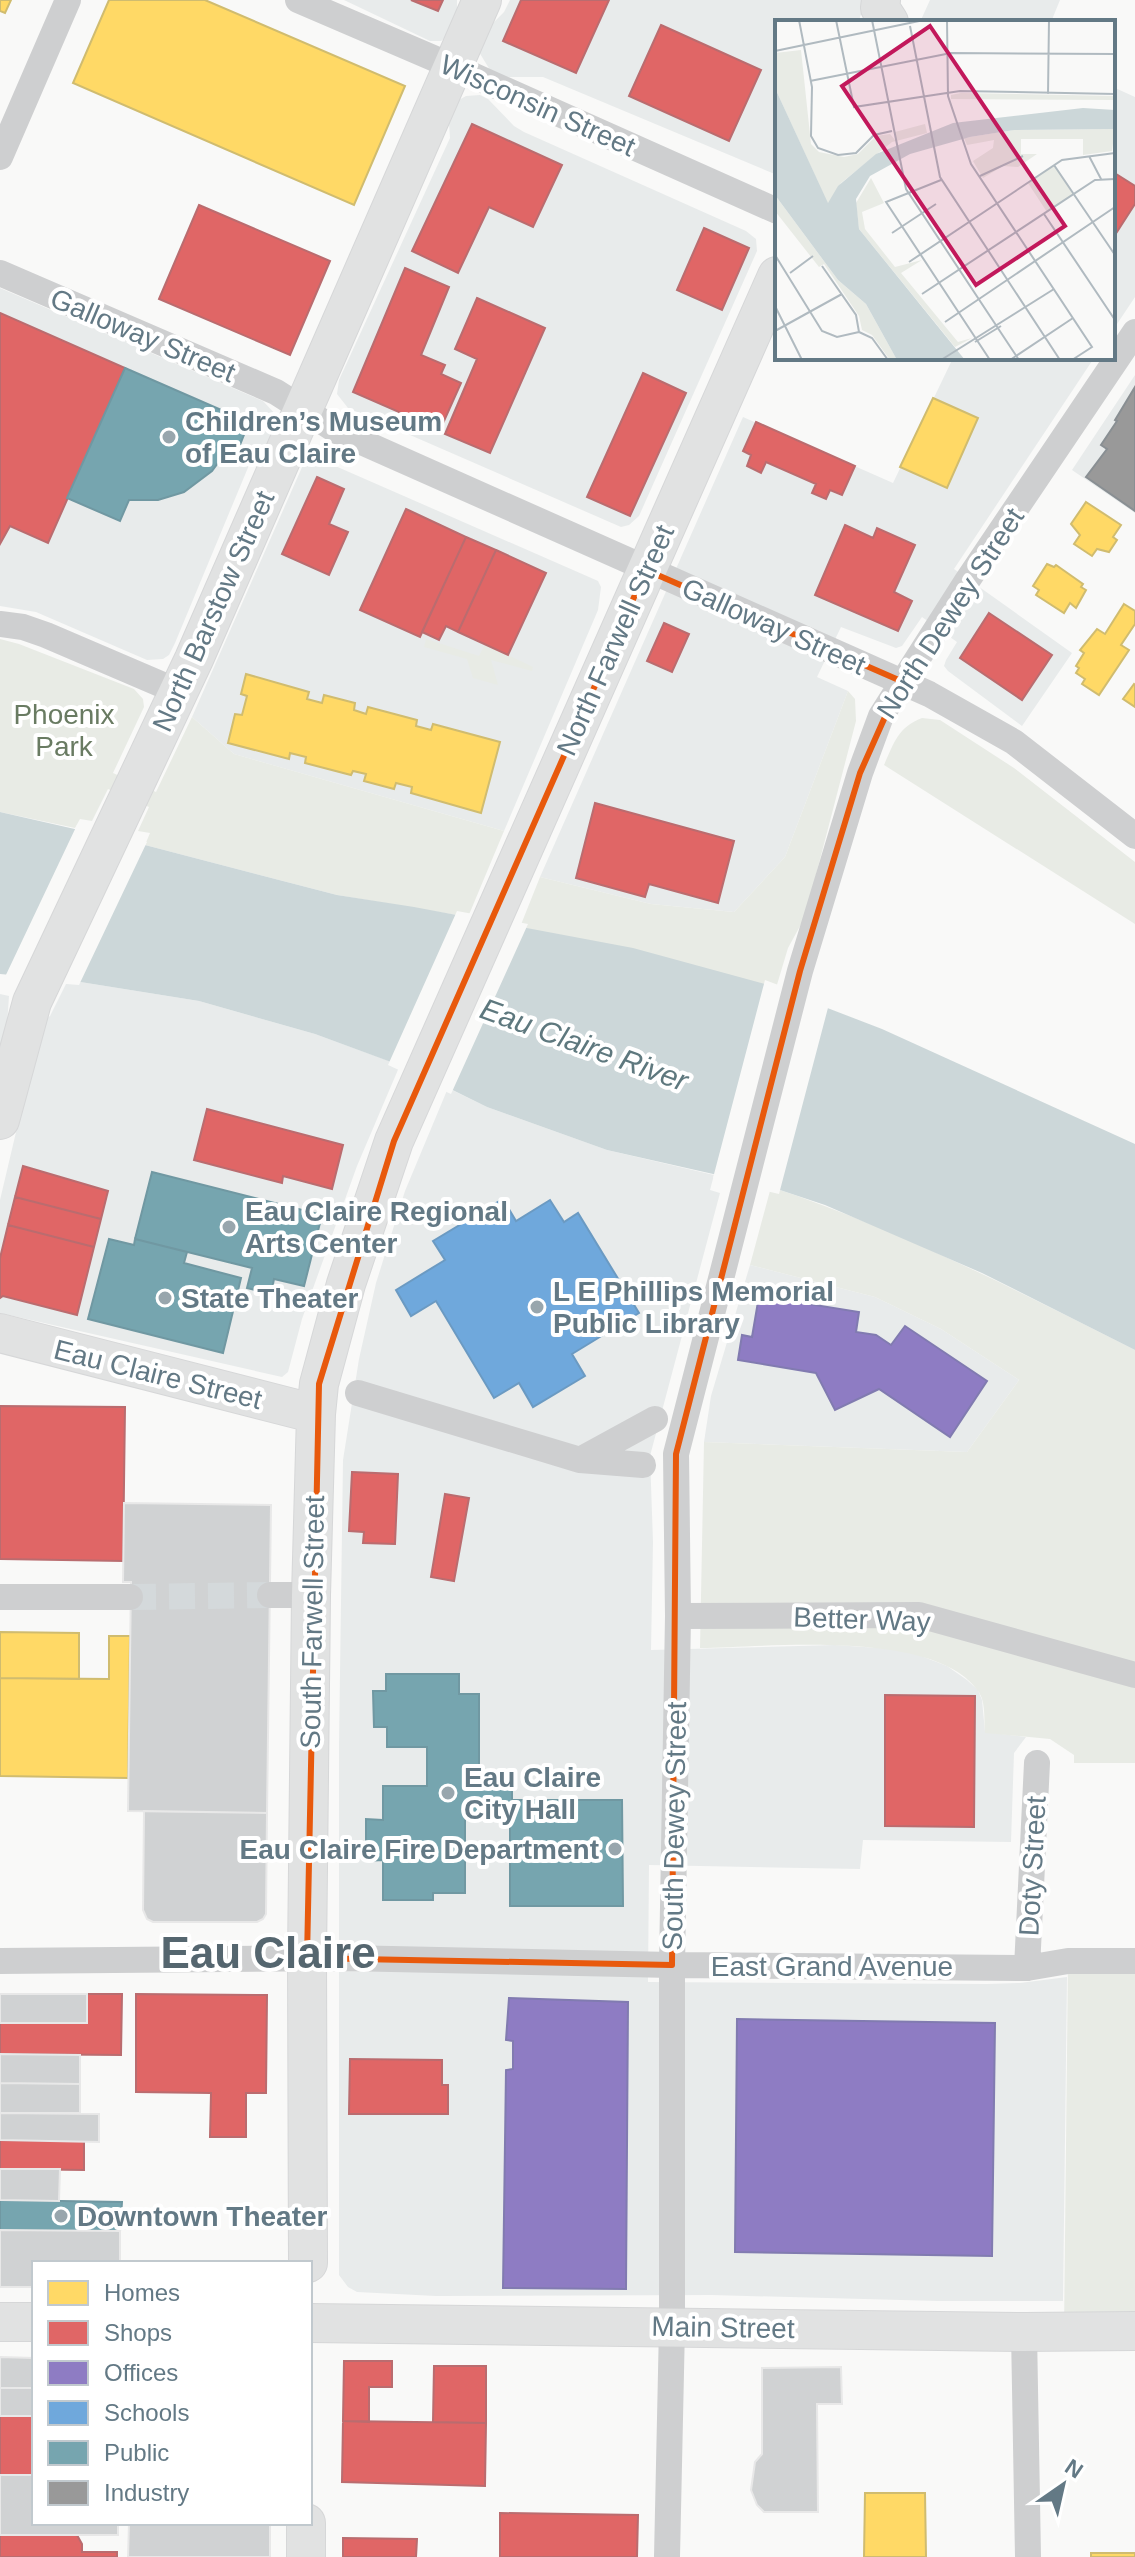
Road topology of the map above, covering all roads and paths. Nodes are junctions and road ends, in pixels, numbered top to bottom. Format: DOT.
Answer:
graph roads {
  1 [pos="68,0"];
  2 [pos="298,0"];
  3 [pos="482,0"];
  4 [pos="881,0"];
  5 [pos="900,0"];
  6 [pos="888,20"];
  7 [pos="890,20"];
  8 [pos="454,67"];
  9 [pos="0,157"];
  10 [pos="775,210"];
  11 [pos="0,273"];
  12 [pos="775,280"];
  13 [pos="1127,343"];
  14 [pos="302,408"];
  15 [pos="646,570"];
  16 [pos="0,624"];
  17 [pos="901,681"];
  18 [pos="179,692"];
  19 [pos="1135,836"];
  20 [pos="453,1005"];
  21 [pos="765,1105"];
  22 [pos="0,1120"];
  23 [pos="0,1333"];
  24 [pos="358,1393"];
  25 [pos="316,1414"];
  26 [pos="655,1419"];
  27 [pos="580,1460"];
  28 [pos="643,1465"];
  29 [pos="270,1595"];
  30 [pos="311,1595"];
  31 [pos="0,1597"];
  32 [pos="130,1597"];
  33 [pos="678,1616"];
  34 [pos="1135,1675"];
  35 [pos="1037,1763"];
  36 [pos="307,1958"];
  37 [pos="0,1961"];
  38 [pos="1135,1961"];
  39 [pos="672,1965"];
  40 [pos="1027,1968"];
  41 [pos="308,2261"];
  42 [pos="0,2322"];
  43 [pos="32,2322"];
  44 [pos="312,2323"];
  45 [pos="672,2326"];
  46 [pos="1135,2331"];
  47 [pos="1024,2332"];
  48 [pos="306,2525"];
  49 [pos="306,2557"];
  50 [pos="667,2557"];
  51 [pos="1028,2557"];
  1 -- 9 [label="street"];
  2 -- 8 [label="street, Wisconsin Street"];
  3 -- 8 [label="street, North Barstow Street"];
  4 -- 6 [label="street"];
  5 -- 7 [label="street"];
  8 -- 10 [label="street, Wisconsin Street"];
  8 -- 14 [label="street, North Barstow Street"];
  11 -- 14 [label="street, Galloway Street"];
  12 -- 15 [label="street, North Farwell Street"];
  13 -- 17 [label="street, North Dewey Street"];
  14 -- 15 [label="street, Galloway Street"];
  14 -- 18 [label="street, North Barstow Street"];
  15 -- 17 [label="street, Galloway Street"];
  15 -- 20 [label="street, North Farwell Street"];
  16 -- 18 [label="street"];
  17 -- 19 [label="street, Galloway Street"];
  17 -- 21 [label="street, North Dewey Street"];
  18 -- 22 [label="street, North Barstow Street"];
  20 -- 25 [label="street, South Farwell Street"];
  21 -- 33 [label="street, South Dewey Street"];
  23 -- 25 [label="street, Eau Claire Street"];
  24 -- 27 [label="street"];
  25 -- 30 [label="street, South Farwell Street"];
  26 -- 27 [label="street"];
  27 -- 28 [label="street"];
  29 -- 30 [label="street"];
  30 -- 36 [label="street, South Farwell Street"];
  31 -- 32 [label="street"];
  33 -- 34 [label="street, Better Way"];
  33 -- 39 [label="street, South Dewey Street"];
  35 -- 40 [label="street, Doty Street"];
  36 -- 37 [label="street, East Grand Avenue"];
  36 -- 39 [label="street, East Grand Avenue"];
  36 -- 41 [label="street, South Farwell Street"];
  38 -- 40 [label="street, East Grand Avenue"];
  39 -- 40 [label="street, East Grand Avenue"];
  39 -- 45 [label="street, South Dewey Street"];
  42 -- 43 [label="street"];
  44 -- 45 [label="street, Main Street"];
  45 -- 47 [label="street, Main Street"];
  45 -- 50 [label="street, South Dewey Street"];
  46 -- 47 [label="street, Main Street"];
  47 -- 51 [label="street"];
  48 -- 49 [label="street"];
}
